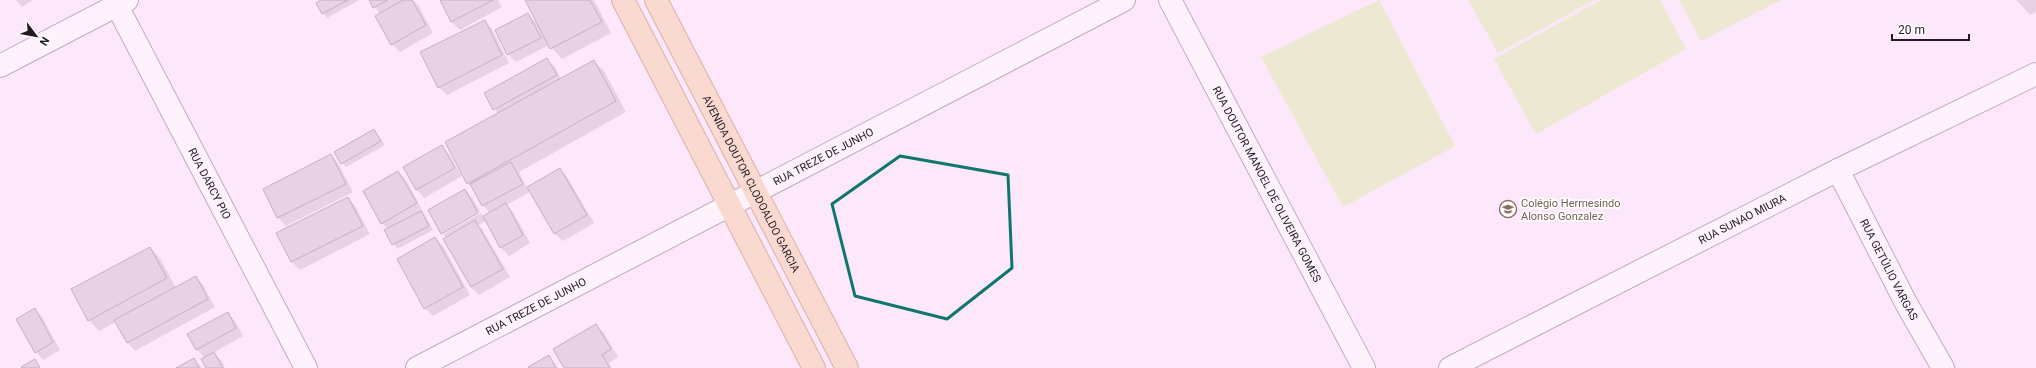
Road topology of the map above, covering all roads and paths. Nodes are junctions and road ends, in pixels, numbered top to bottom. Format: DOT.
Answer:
graph roads {
  1 [pos="623,0"];
  2 [pos="656,0"];
  3 [pos="1124,0"];
  4 [pos="1170,0"];
  5 [pos="119,2"];
  6 [pos="0,66"];
  7 [pos="2036,74"];
  8 [pos="1838,170"];
  9 [pos="757,192"];
  10 [pos="730,206"];
  11 [pos="306,368"];
  12 [pos="417,368"];
  13 [pos="814,368"];
  14 [pos="848,368"];
  15 [pos="1364,368"];
  16 [pos="1450,368"];
  17 [pos="1943,368"];
  1 -- 10 [label="main road"];
  2 -- 9 [label="main road, AVENIDA DOUTOR CLODOALDO GARCIA"];
  3 -- 9 [label="street, RUA TREZE DE JUNHO"];
  4 -- 15 [label="street, RUA DOUTOR MANOEL DE OLIVEIRA GOMES"];
  5 -- 6 [label="street"];
  5 -- 11 [label="street, RUA DARCY PIO"];
  7 -- 8 [label="street, RUA SUNAO MIURA"];
  8 -- 16 [label="street, RUA SUNAO MIURA"];
  8 -- 17 [label="street, RUA GETÚLIO VARGAS"];
  9 -- 10 [label="street, RUA TREZE DE JUNHO"];
  9 -- 14 [label="main road, AVENIDA DOUTOR CLODOALDO GARCIA"];
  10 -- 12 [label="street, RUA TREZE DE JUNHO"];
  10 -- 13 [label="main road"];
}
